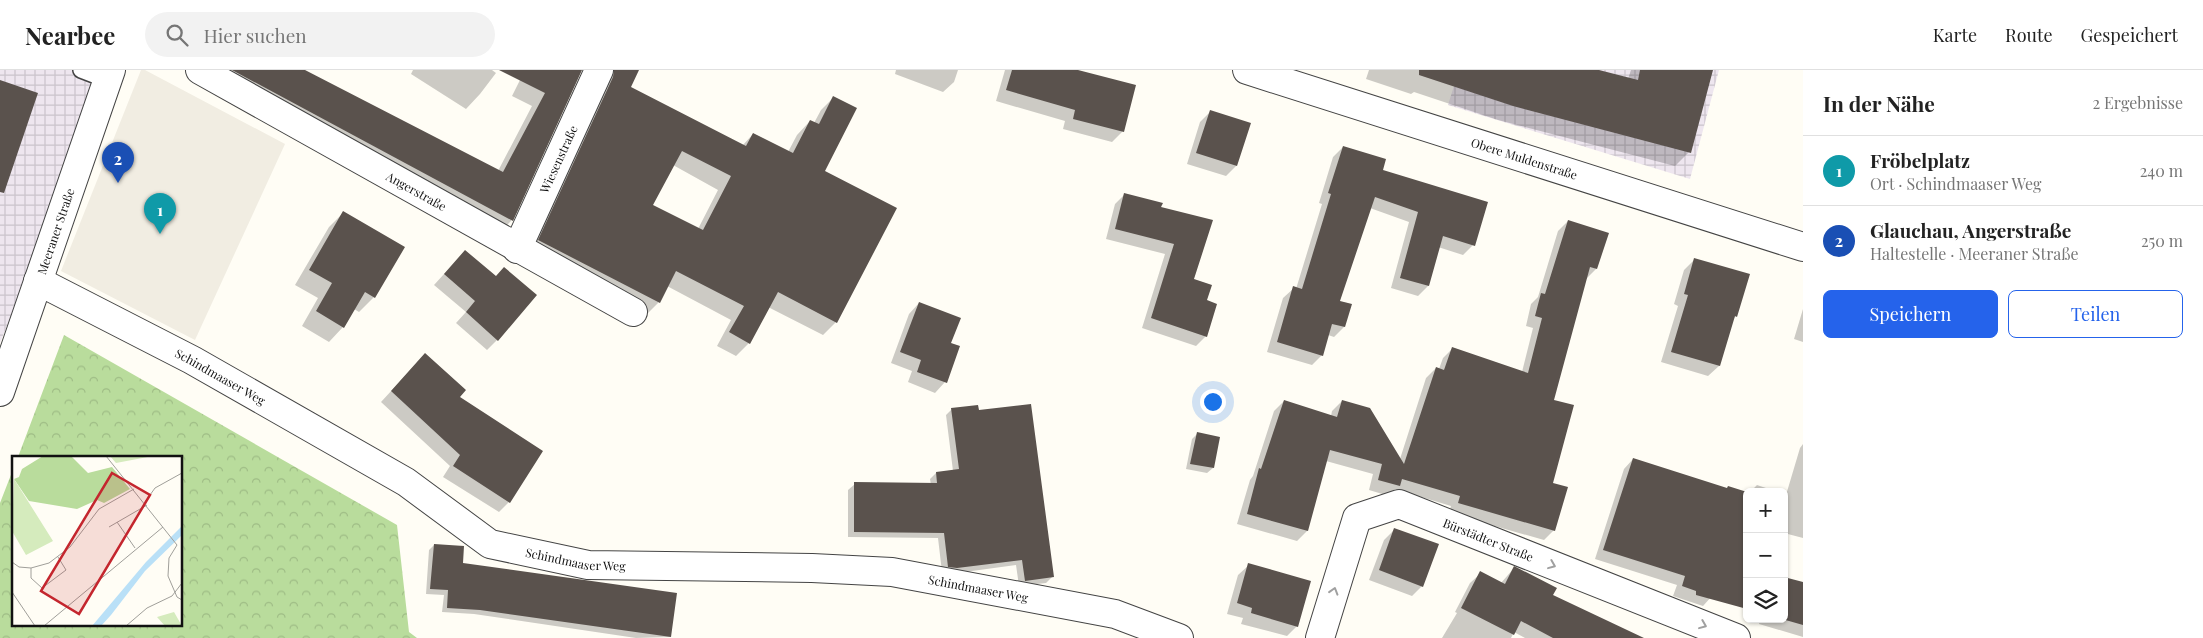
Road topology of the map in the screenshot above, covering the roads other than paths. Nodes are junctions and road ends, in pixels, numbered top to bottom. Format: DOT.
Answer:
graph roads {
  1 [pos="81,70"];
  2 [pos="200,70"];
  3 [pos="599,70"];
  4 [pos="1247,70"];
  5 [pos="109,75"];
  6 [pos="1803,246"];
  7 [pos="517,249"];
  8 [pos="38,282"];
  9 [pos="633,312"];
  10 [pos="0,392"];
  11 [pos="1179,638"];
  12 [pos="1320,638"];
  13 [pos="1736,638"];
  1 -- 5 [label="lane"];
  2 -- 7 [label="street, Angerstraße"];
  3 -- 7 [label="street, Wiesenstraße"];
  4 -- 6 [label="street, Obere Muldenstraße"];
  5 -- 8 [label="street, Meeraner Straße"];
  7 -- 9 [label="street, Angerstraße"];
  8 -- 10 [label="street, Meeraner Straße"];
  8 -- 11 [label="street, Schindmaaser Weg"];
  12 -- 13 [label="street, Bürstädter Straße, one-way"];
}
